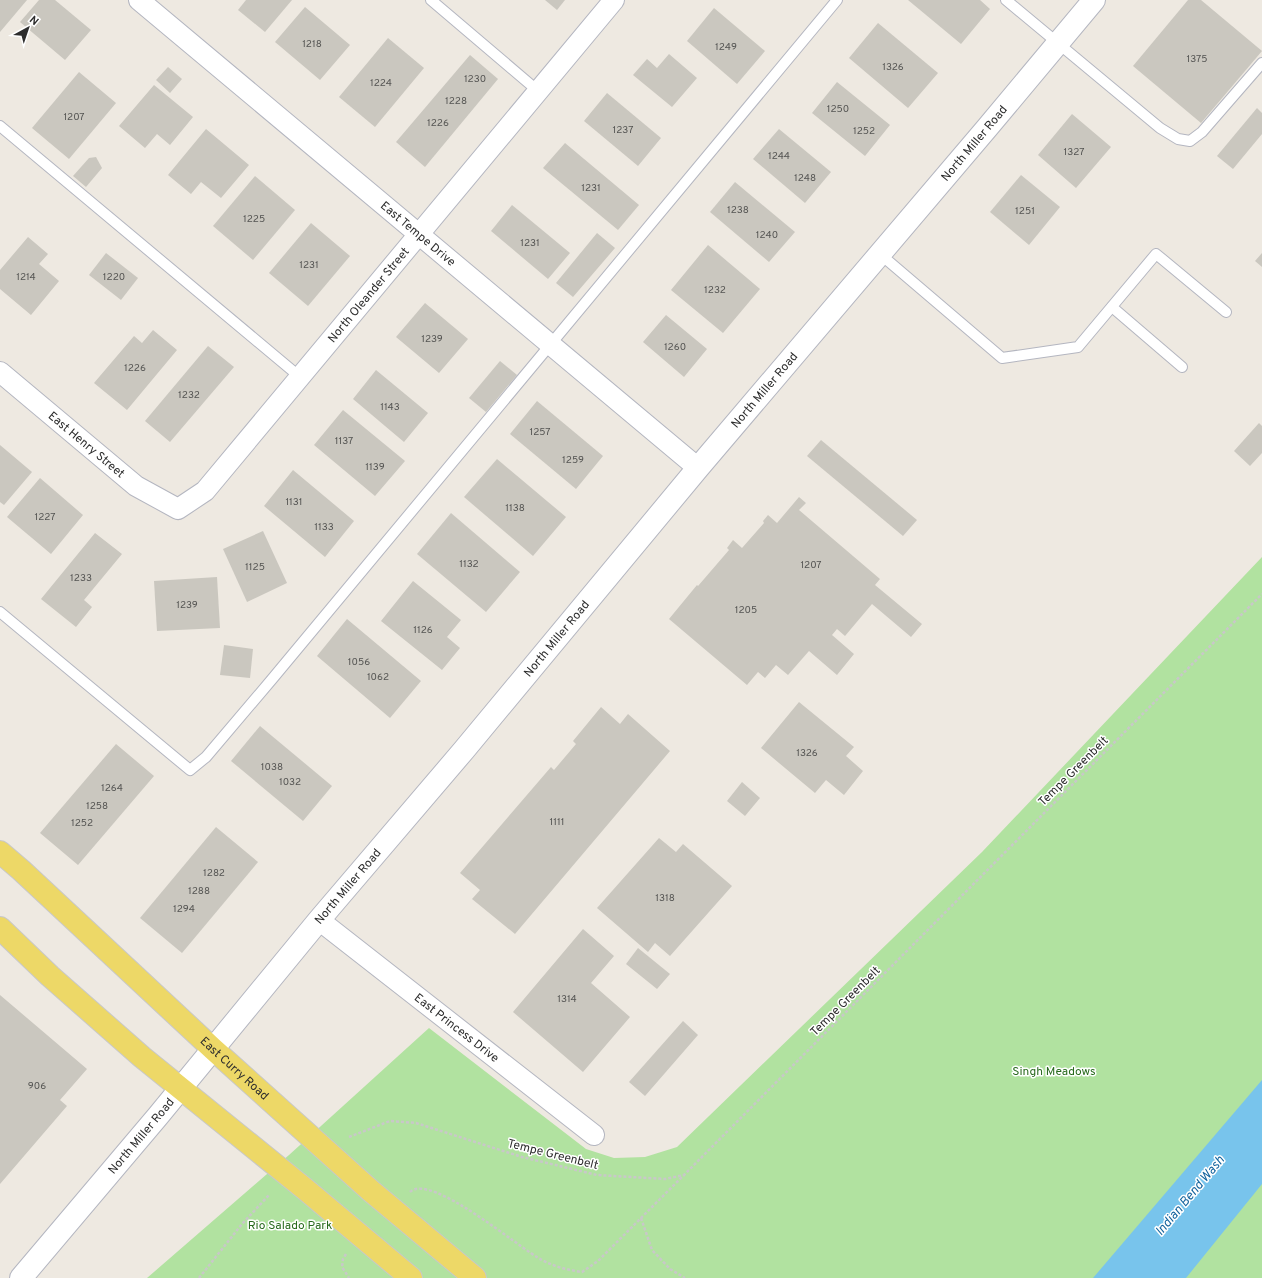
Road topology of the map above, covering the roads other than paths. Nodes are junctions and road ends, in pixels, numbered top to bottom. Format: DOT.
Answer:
graph roads {
  1 [pos="139,0"];
  2 [pos="431,0"];
  3 [pos="614,0"];
  4 [pos="837,0"];
  5 [pos="1006,0"];
  6 [pos="1094,0"];
  7 [pos="1057,44"];
  8 [pos="1262,62"];
  9 [pos="538,91"];
  10 [pos="0,126"];
  11 [pos="419,234"];
  12 [pos="880,254"];
  13 [pos="1112,307"];
  14 [pos="1226,312"];
  15 [pos="551,344"];
  16 [pos="1182,367"];
  17 [pos="0,372"];
  18 [pos="300,377"];
  19 [pos="698,468"];
  20 [pos="178,509"];
  21 [pos="0,612"];
  22 [pos="0,852"];
  23 [pos="319,920"];
  24 [pos="0,928"];
  25 [pos="214,1049"];
  26 [pos="181,1088"];
  27 [pos="594,1135"];
  28 [pos="21,1278"];
  29 [pos="411,1278"];
  30 [pos="475,1278"];
  1 -- 11 [label="street, East Tempe Drive"];
  2 -- 9 [label="lane"];
  3 -- 9 [label="street, North Oleander Street"];
  4 -- 15 [label="lane"];
  5 -- 7 [label="lane"];
  6 -- 7 [label="street, North Miller Road"];
  7 -- 8 [label="lane"];
  7 -- 12 [label="street, North Miller Road"];
  9 -- 11 [label="street, North Oleander Street"];
  10 -- 18 [label="lane"];
  11 -- 15 [label="street, East Tempe Drive"];
  11 -- 18 [label="street, North Oleander Street"];
  12 -- 13 [label="lane"];
  12 -- 19 [label="street, North Miller Road"];
  13 -- 14 [label="lane"];
  13 -- 16 [label="lane"];
  15 -- 19 [label="street, East Tempe Drive"];
  15 -- 21 [label="lane"];
  17 -- 20 [label="street, East Henry Street"];
  18 -- 20 [label="street, North Oleander Street"];
  19 -- 23 [label="street, North Miller Road"];
  22 -- 25 [label="main road, East Curry Road"];
  23 -- 25 [label="street, North Miller Road"];
  23 -- 27 [label="street, East Princess Drive"];
  24 -- 26 [label="main road"];
  25 -- 26 [label="street, North Miller Road"];
  25 -- 30 [label="main road, East Curry Road"];
  26 -- 28 [label="street, North Miller Road"];
  26 -- 29 [label="main road"];
}
